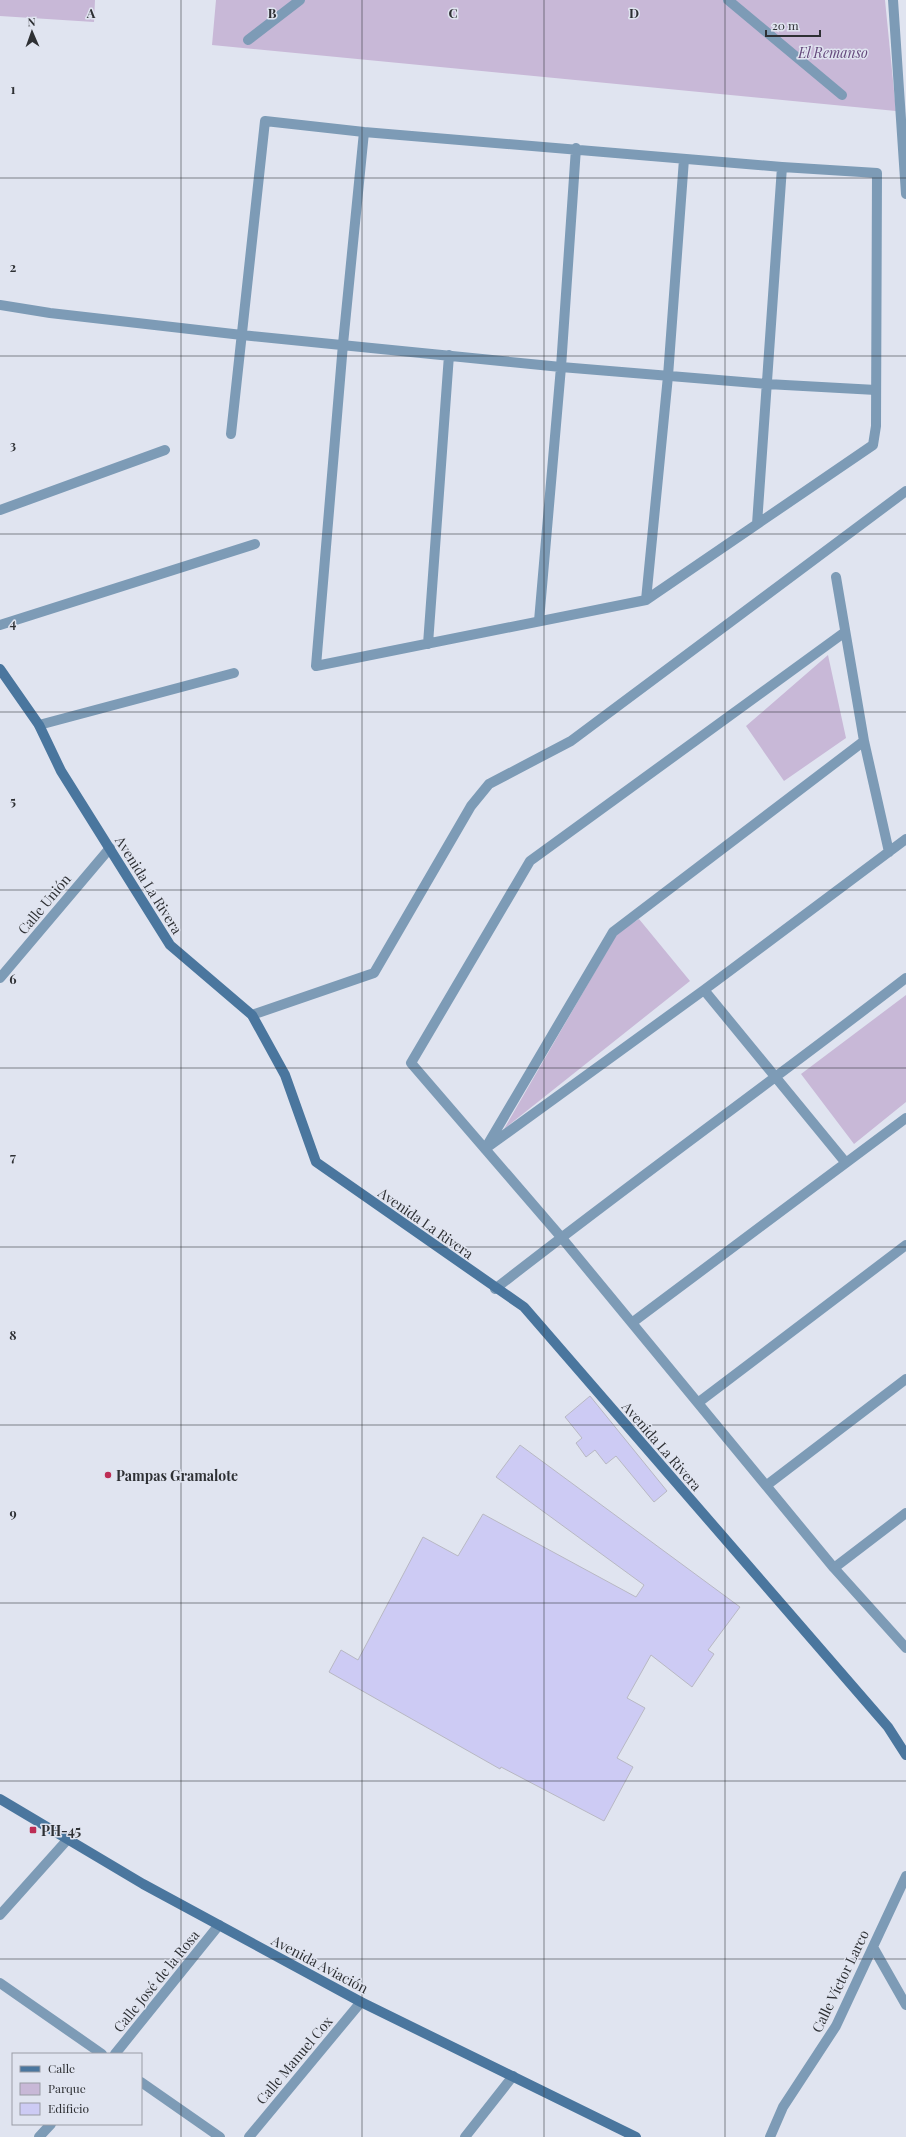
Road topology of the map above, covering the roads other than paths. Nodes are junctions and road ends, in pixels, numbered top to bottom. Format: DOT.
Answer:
graph roads {
  1 [pos="300,0"];
  2 [pos="728,0"];
  3 [pos="893,0"];
  4 [pos="248,40"];
  5 [pos="842,95"];
  6 [pos="364,132"];
  7 [pos="576,148"];
  8 [pos="684,159"];
  9 [pos="782,167"];
  10 [pos="906,194"];
  11 [pos="0,305"];
  12 [pos="242,335"];
  13 [pos="342,344"];
  14 [pos="449,355"];
  15 [pos="561,367"];
  16 [pos="668,376"];
  17 [pos="767,384"];
  18 [pos="876,390"];
  19 [pos="231,434"];
  20 [pos="165,450"];
  21 [pos="906,491"];
  22 [pos="0,510"];
  23 [pos="757,524"];
  24 [pos="255,544"];
  25 [pos="836,578"];
  26 [pos="646,600"];
  27 [pos="539,622"];
  28 [pos="0,625"];
  29 [pos="845,632"];
  30 [pos="428,644"];
  31 [pos="0,669"];
  32 [pos="234,673"];
  33 [pos="39,725"];
  34 [pos="864,741"];
  35 [pos="906,839"];
  36 [pos="110,848"];
  37 [pos="889,852"];
  38 [pos="0,978"];
  39 [pos="906,978"];
  40 [pos="704,990"];
  41 [pos="252,1015"];
  42 [pos="776,1078"];
  43 [pos="906,1118"];
  44 [pos="486,1149"];
  45 [pos="846,1163"];
  46 [pos="561,1237"];
  47 [pos="906,1245"];
  48 [pos="494,1289"];
  49 [pos="633,1322"];
  50 [pos="906,1379"];
  51 [pos="699,1402"];
  52 [pos="767,1485"];
  53 [pos="906,1513"];
  54 [pos="834,1568"];
  55 [pos="905,1644"];
  56 [pos="906,1755"];
  57 [pos="0,1799"];
  58 [pos="68,1839"];
  59 [pos="906,1876"];
  60 [pos="0,1916"];
  61 [pos="219,1925"];
  62 [pos="873,1946"];
  63 [pos="0,1983"];
  64 [pos="361,2002"];
  65 [pos="906,2004"];
  66 [pos="101,2053"];
  67 [pos="116,2053"];
  68 [pos="513,2076"];
  69 [pos="142,2083"];
  70 [pos="50,2125"];
  71 [pos="39,2137"];
  72 [pos="220,2137"];
  73 [pos="249,2137"];
  74 [pos="465,2137"];
  75 [pos="636,2137"];
  76 [pos="770,2137"];
  1 -- 4 [label="street"];
  2 -- 5 [label="street"];
  3 -- 10 [label="street"];
  6 -- 7 [label="street"];
  6 -- 12 [label="street"];
  6 -- 13 [label="street"];
  7 -- 8 [label="street"];
  7 -- 15 [label="street"];
  8 -- 9 [label="street"];
  8 -- 16 [label="street"];
  9 -- 17 [label="street"];
  9 -- 18 [label="street"];
  11 -- 12 [label="street"];
  12 -- 13 [label="street"];
  12 -- 19 [label="street"];
  13 -- 14 [label="street"];
  13 -- 30 [label="street"];
  14 -- 15 [label="street"];
  14 -- 30 [label="street"];
  15 -- 16 [label="street"];
  15 -- 27 [label="street"];
  16 -- 17 [label="street"];
  16 -- 26 [label="street"];
  17 -- 18 [label="street"];
  17 -- 23 [label="street"];
  18 -- 23 [label="street"];
  20 -- 22 [label="street"];
  21 -- 41 [label="street"];
  23 -- 26 [label="street"];
  24 -- 28 [label="street"];
  25 -- 29 [label="street"];
  26 -- 27 [label="street"];
  27 -- 30 [label="street"];
  29 -- 34 [label="street"];
  29 -- 44 [label="street"];
  31 -- 33 [label="street, Avenida La Rivera"];
  32 -- 33 [label="street"];
  33 -- 36 [label="street, Avenida La Rivera"];
  34 -- 37 [label="street"];
  34 -- 44 [label="street"];
  35 -- 37 [label="street"];
  36 -- 38 [label="street, Calle Unión"];
  36 -- 41 [label="street, Avenida La Rivera"];
  37 -- 40 [label="street"];
  39 -- 42 [label="street"];
  40 -- 42 [label="street"];
  40 -- 44 [label="street"];
  41 -- 48 [label="street, Avenida La Rivera"];
  42 -- 45 [label="street"];
  42 -- 46 [label="street"];
  43 -- 45 [label="street"];
  44 -- 46 [label="street"];
  45 -- 49 [label="street"];
  46 -- 48 [label="street"];
  46 -- 49 [label="street"];
  47 -- 51 [label="street"];
  48 -- 56 [label="street, Avenida La Rivera"];
  49 -- 51 [label="street"];
  50 -- 52 [label="street"];
  51 -- 52 [label="street"];
  52 -- 54 [label="street"];
  53 -- 54 [label="street"];
  54 -- 55 [label="street"];
  57 -- 58 [label="street, Avenida Aviación"];
  58 -- 60 [label="street"];
  58 -- 61 [label="street, Avenida Aviación"];
  59 -- 62 [label="street, Calle Víctor Larco"];
  61 -- 64 [label="street, Avenida Aviación"];
  61 -- 67 [label="street, Calle José de la Rosa"];
  62 -- 65 [label="street"];
  62 -- 76 [label="street, Calle Víctor Larco"];
  63 -- 66 [label="street"];
  64 -- 68 [label="street, Avenida Aviación"];
  64 -- 73 [label="street, Calle Manuel Cox"];
  68 -- 74 [label="street"];
  68 -- 75 [label="street, Avenida Aviación"];
  69 -- 72 [label="street"];
  70 -- 71 [label="street"];
}
